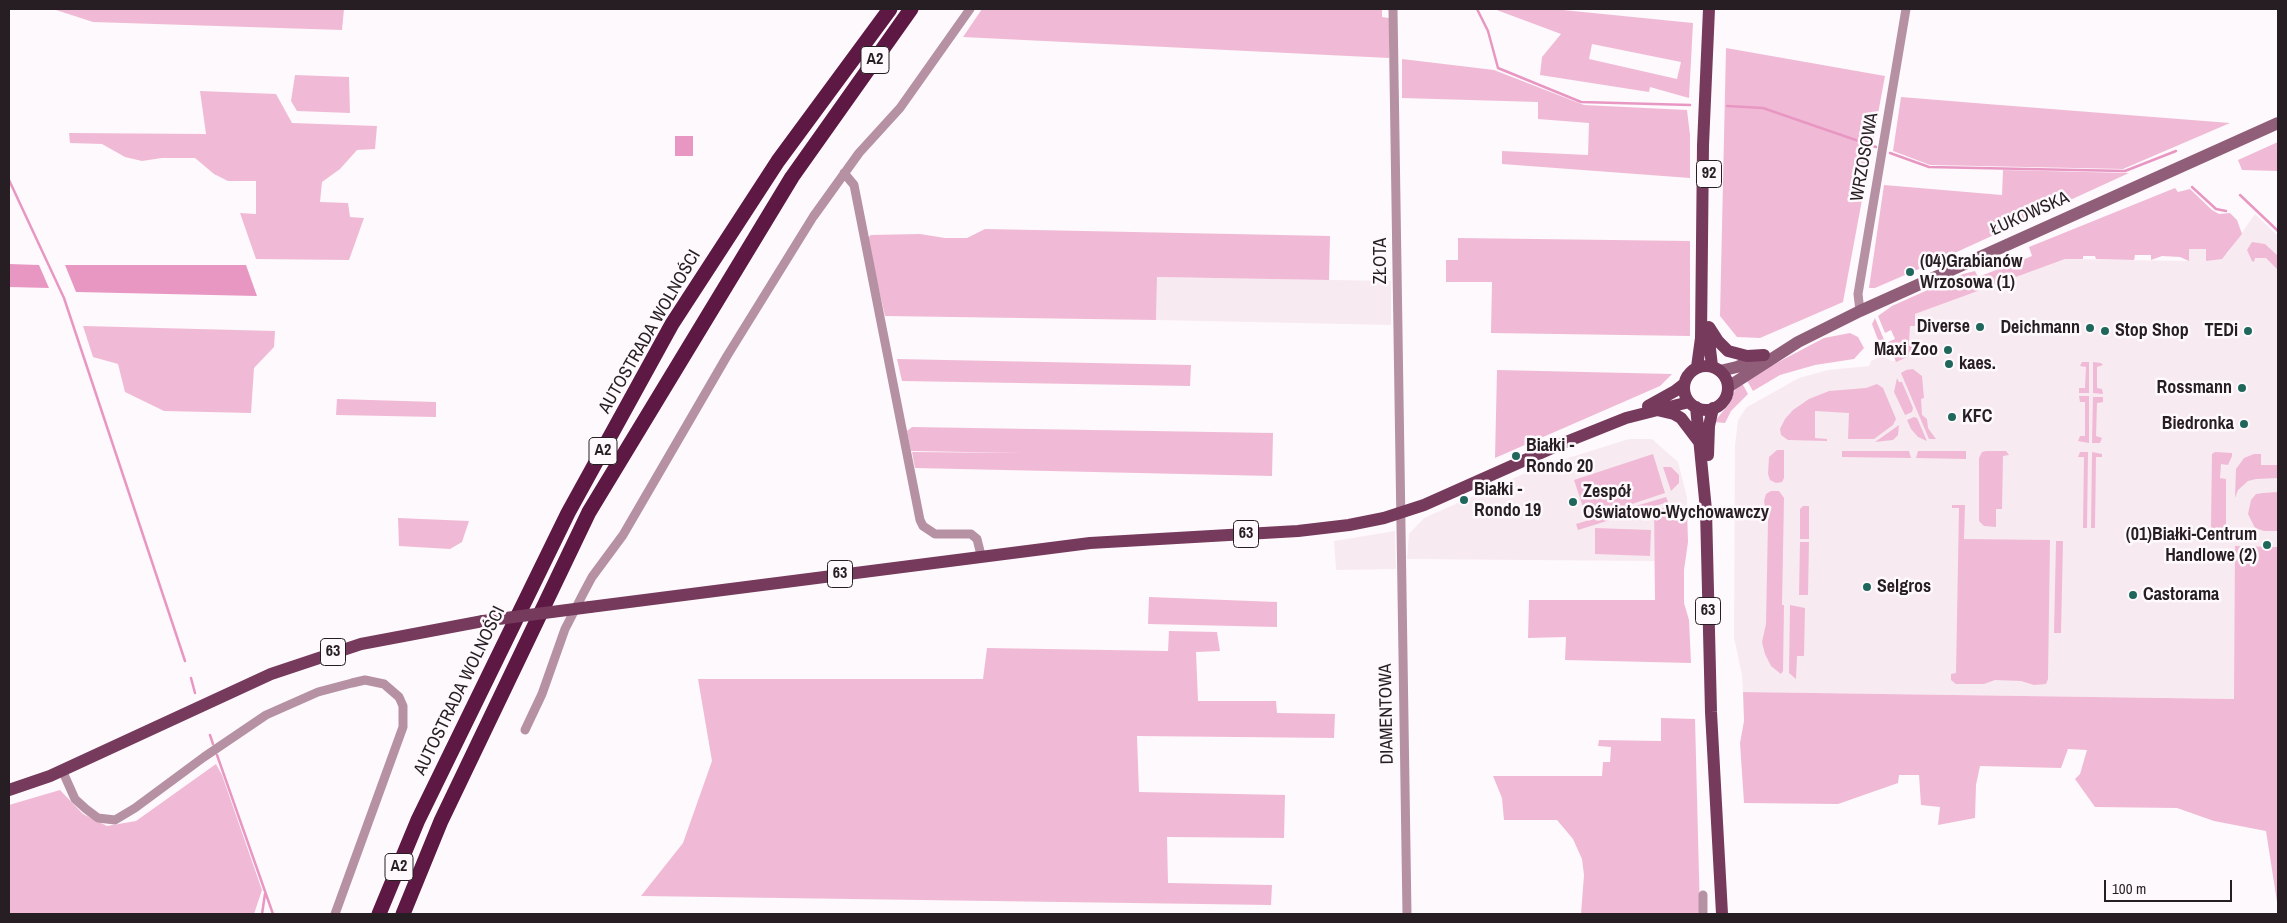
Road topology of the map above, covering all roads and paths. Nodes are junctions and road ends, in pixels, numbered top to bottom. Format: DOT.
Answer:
graph roads {
  1 [pos="890,9"];
  2 [pos="911,9"];
  3 [pos="970,9"];
  4 [pos="1394,9"];
  5 [pos="1710,9"];
  6 [pos="1906,9"];
  7 [pos="1706,112"];
  8 [pos="2278,123"];
  9 [pos="844,173"];
  10 [pos="1860,311"];
  11 [pos="1708,324"];
  12 [pos="1798,342"];
  13 [pos="1764,355"];
  14 [pos="1697,367"];
  15 [pos="1716,369"];
  16 [pos="1684,384"];
  17 [pos="1728,387"];
  18 [pos="1692,405"];
  19 [pos="1713,408"];
  20 [pos="1654,410"];
  21 [pos="1626,418"];
  22 [pos="1700,443"];
  23 [pos="1706,510"];
  24 [pos="1401,512"];
  25 [pos="981,556"];
  26 [pos="525,730"];
  27 [pos="62,770"];
  28 [pos="9,790"];
  29 [pos="1703,895"];
  30 [pos="335,914"];
  31 [pos="379,914"];
  32 [pos="403,914"];
  33 [pos="1407,914"];
  34 [pos="1704,914"];
  35 [pos="1722,914"];
  1 -- 31 [label="highway, AUTOSTRADA WOLNOŚCI / A2"];
  2 -- 32 [label="highway, A2"];
  3 -- 9 [label="street"];
  4 -- 24 [label="street, ZŁOTA"];
  5 -- 7 [label="main road, 92"];
  6 -- 10 [label="street, WRZOSOWA"];
  7 -- 11 [label="main road, 92"];
  7 -- 14 [label="main road, 92"];
  8 -- 10 [label="main road, ŁUKOWSKA"];
  9 -- 25 [label="street"];
  9 -- 26 [label="street"];
  10 -- 12 [label="main road, ŁUKOWSKA"];
  11 -- 13 [label="main road"];
  11 -- 15 [label="main road, 92"];
  12 -- 13 [label="main road, ŁUKOWSKA"];
  12 -- 17 [label="main road, ŁUKOWSKA"];
  13 -- 15 [label="main road, ŁUKOWSKA"];
  14 -- 15 [label="main road"];
  14 -- 16 [label="main road, 63"];
  15 -- 17 [label="main road"];
  16 -- 18 [label="main road, 63"];
  16 -- 21 [label="main road, 63"];
  17 -- 19 [label="main road, 63"];
  18 -- 19 [label="main road, 63"];
  18 -- 20 [label="main road, 63"];
  18 -- 22 [label="main road, 63"];
  19 -- 23 [label="main road, 63"];
  20 -- 21 [label="main road, 63"];
  20 -- 22 [label="main road"];
  21 -- 24 [label="main road, 63"];
  22 -- 23 [label="main road, 63"];
  23 -- 35 [label="main road, 63"];
  24 -- 25 [label="main road, 63"];
  24 -- 33 [label="street, DIAMENTOWA"];
  25 -- 27 [label="main road, 63, bridge"];
  27 -- 28 [label="main road, 63"];
  27 -- 30 [label="street"];
  29 -- 34 [label="street"];
}
